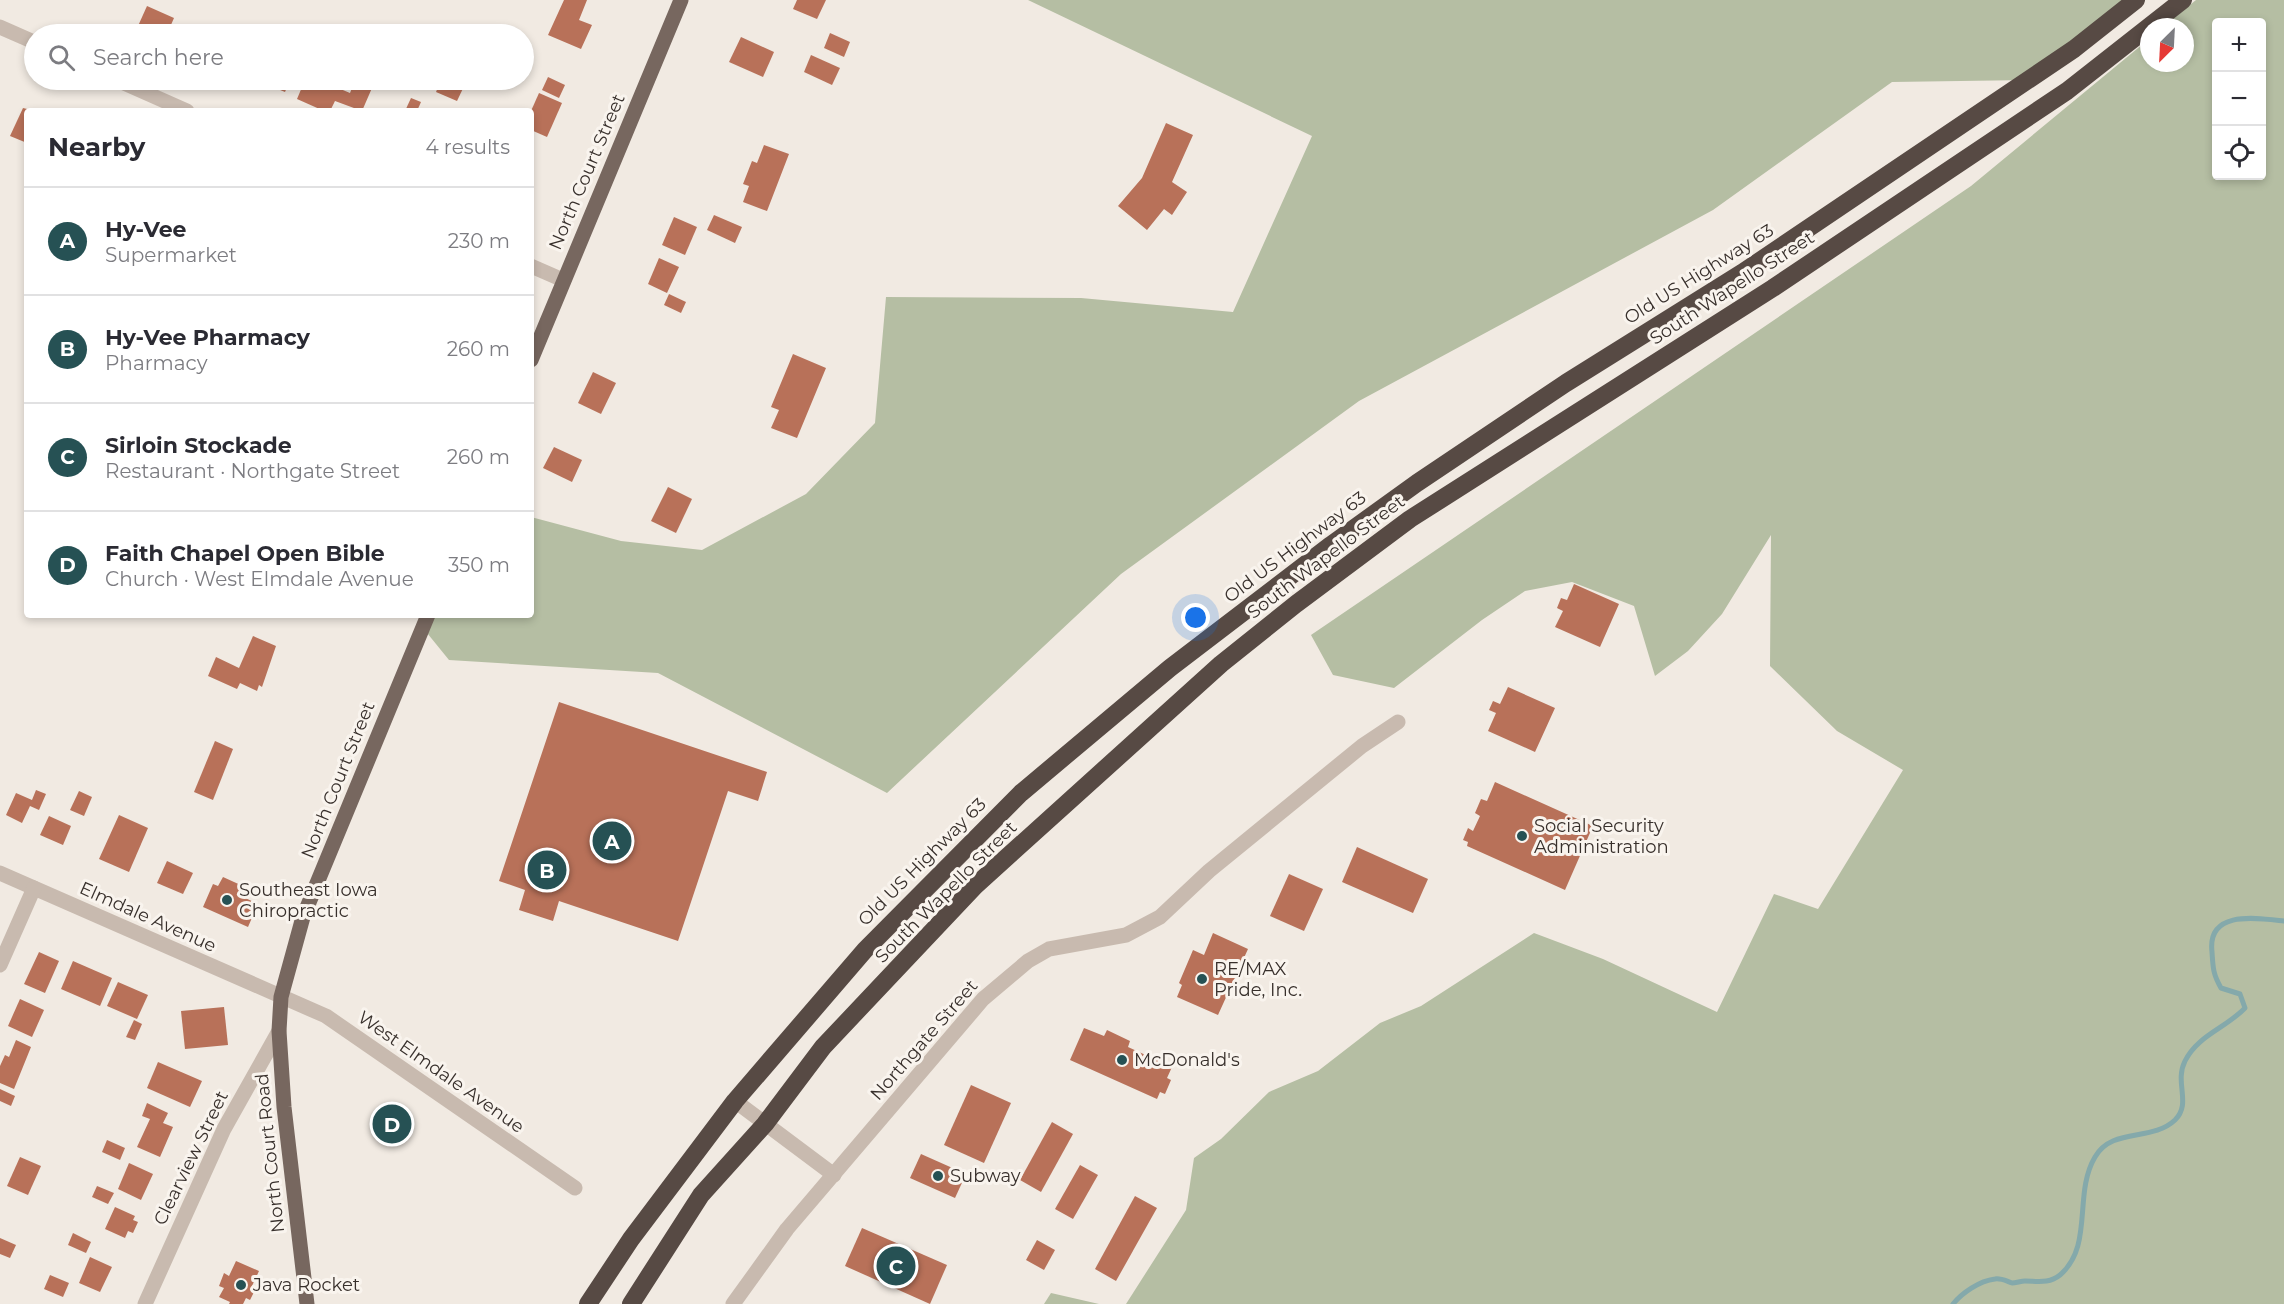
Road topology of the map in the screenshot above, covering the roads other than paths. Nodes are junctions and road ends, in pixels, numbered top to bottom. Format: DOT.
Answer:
graph roads {
  1 [pos="681,0"];
  2 [pos="2136,0"];
  3 [pos="2183,0"];
  4 [pos="0,27"];
  5 [pos="24,38"];
  6 [pos="140,90"];
  7 [pos="180,108"];
  8 [pos="534,267"];
  9 [pos="563,280"];
  10 [pos="534,352"];
  11 [pos="427,618"];
  12 [pos="1398,722"];
  13 [pos="0,873"];
  14 [pos="34,888"];
  15 [pos="0,964"];
  16 [pos="281,997"];
  17 [pos="279,1031"];
  18 [pos="735,1101"];
  19 [pos="765,1124"];
  20 [pos="834,1174"];
  21 [pos="575,1188"];
  22 [pos="145,1304"];
  23 [pos="307,1304"];
  24 [pos="588,1304"];
  25 [pos="631,1304"];
  26 [pos="733,1304"];
  1 -- 9 [label="main road, North Court Street"];
  2 -- 18 [label="highway, Old US Highway 63"];
  3 -- 19 [label="highway, South Wapello Street"];
  4 -- 5 [label="street"];
  6 -- 7 [label="street"];
  8 -- 9 [label="street"];
  9 -- 10 [label="main road, North Court Street"];
  11 -- 16 [label="main road, North Court Street"];
  12 -- 20 [label="street, Northgate Street"];
  13 -- 14 [label="street, Elmdale Avenue"];
  14 -- 15 [label="street"];
  14 -- 16 [label="street, Elmdale Avenue"];
  16 -- 17 [label="main road, North Court Road"];
  16 -- 21 [label="street, West Elmdale Avenue"];
  17 -- 22 [label="street, Clearview Street"];
  17 -- 23 [label="main road, North Court Road"];
  18 -- 19 [label="street"];
  18 -- 24 [label="highway, Old US Highway 63"];
  19 -- 20 [label="street"];
  19 -- 25 [label="highway, South Wapello Street"];
  20 -- 26 [label="street, Northgate Street"];
}
